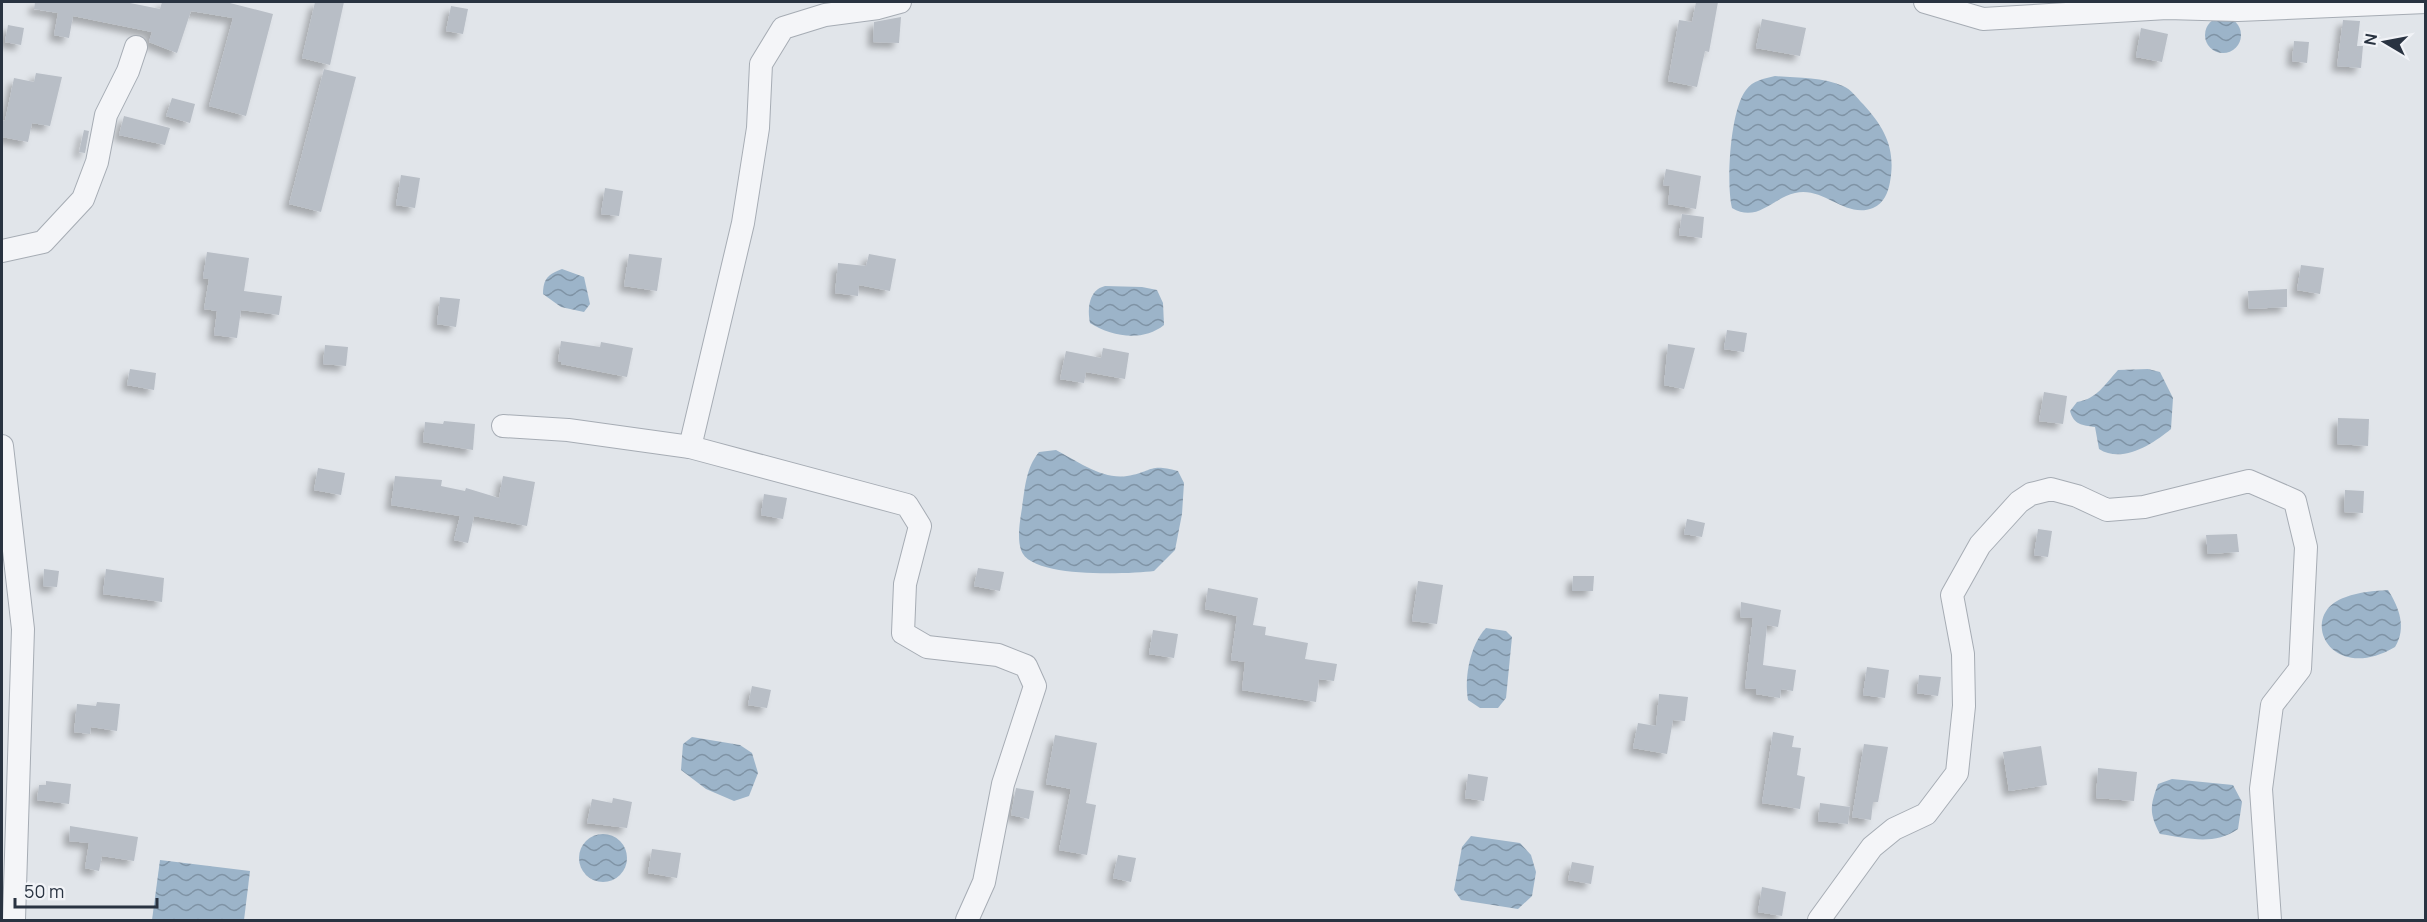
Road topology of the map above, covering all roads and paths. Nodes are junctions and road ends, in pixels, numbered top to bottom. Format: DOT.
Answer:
graph roads {
  1 [pos="900,2"];
  2 [pos="1925,2"];
  3 [pos="2426,2"];
  4 [pos="136,47"];
  5 [pos="2,251"];
  6 [pos="503,426"];
  7 [pos="2,446"];
  8 [pos="690,447"];
  9 [pos="14,921"];
  10 [pos="967,921"];
  11 [pos="1819,921"];
  12 [pos="2270,921"];
  1 -- 8 [label="street"];
  2 -- 3 [label="street"];
  4 -- 5 [label="street"];
  6 -- 8 [label="street"];
  7 -- 9 [label="street"];
  8 -- 10 [label="street"];
  11 -- 12 [label="street"];
}
